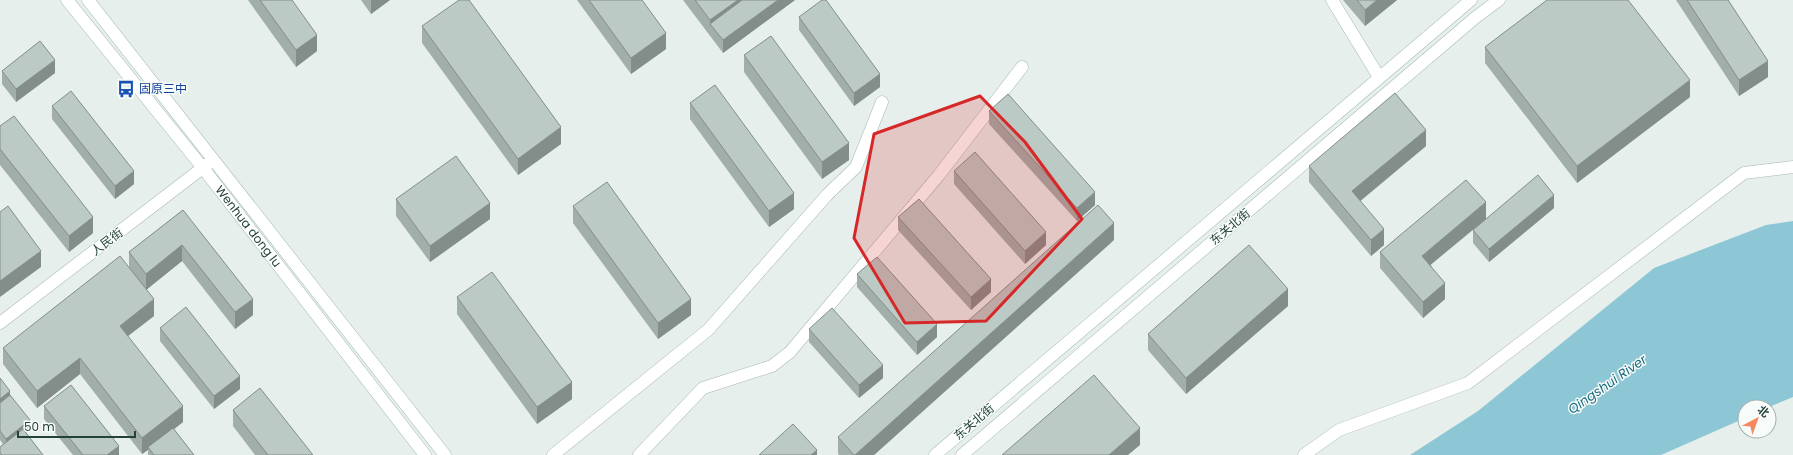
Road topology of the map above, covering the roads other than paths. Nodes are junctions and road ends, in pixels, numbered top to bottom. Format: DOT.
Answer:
graph roads {
  1 [pos="67,0"];
  2 [pos="88,0"];
  3 [pos="1332,0"];
  4 [pos="1471,0"];
  5 [pos="1499,0"];
  6 [pos="1022,66"];
  7 [pos="1379,78"];
  8 [pos="882,102"];
  9 [pos="213,160"];
  10 [pos="1793,167"];
  11 [pos="203,168"];
  12 [pos="0,323"];
  13 [pos="425,455"];
  14 [pos="445,455"];
  15 [pos="553,455"];
  16 [pos="639,455"];
  17 [pos="935,455"];
  18 [pos="962,455"];
  19 [pos="1304,455"];
  1 -- 11 [label="main road, Wenhua dong lu"];
  2 -- 9 [label="main road, Wenhua dong lu"];
  3 -- 7 [label="main road"];
  4 -- 7 [label="main road, 东关北街"];
  5 -- 18 [label="main road, 东关北街"];
  6 -- 16 [label="main road"];
  7 -- 17 [label="main road, 东关北街"];
  8 -- 15 [label="main road"];
  9 -- 11 [label="main road, 人民街"];
  9 -- 14 [label="main road, Wenhua dong lu"];
  10 -- 19 [label="main road"];
  11 -- 12 [label="main road, 人民街"];
  11 -- 13 [label="main road, Wenhua dong lu"];
}
